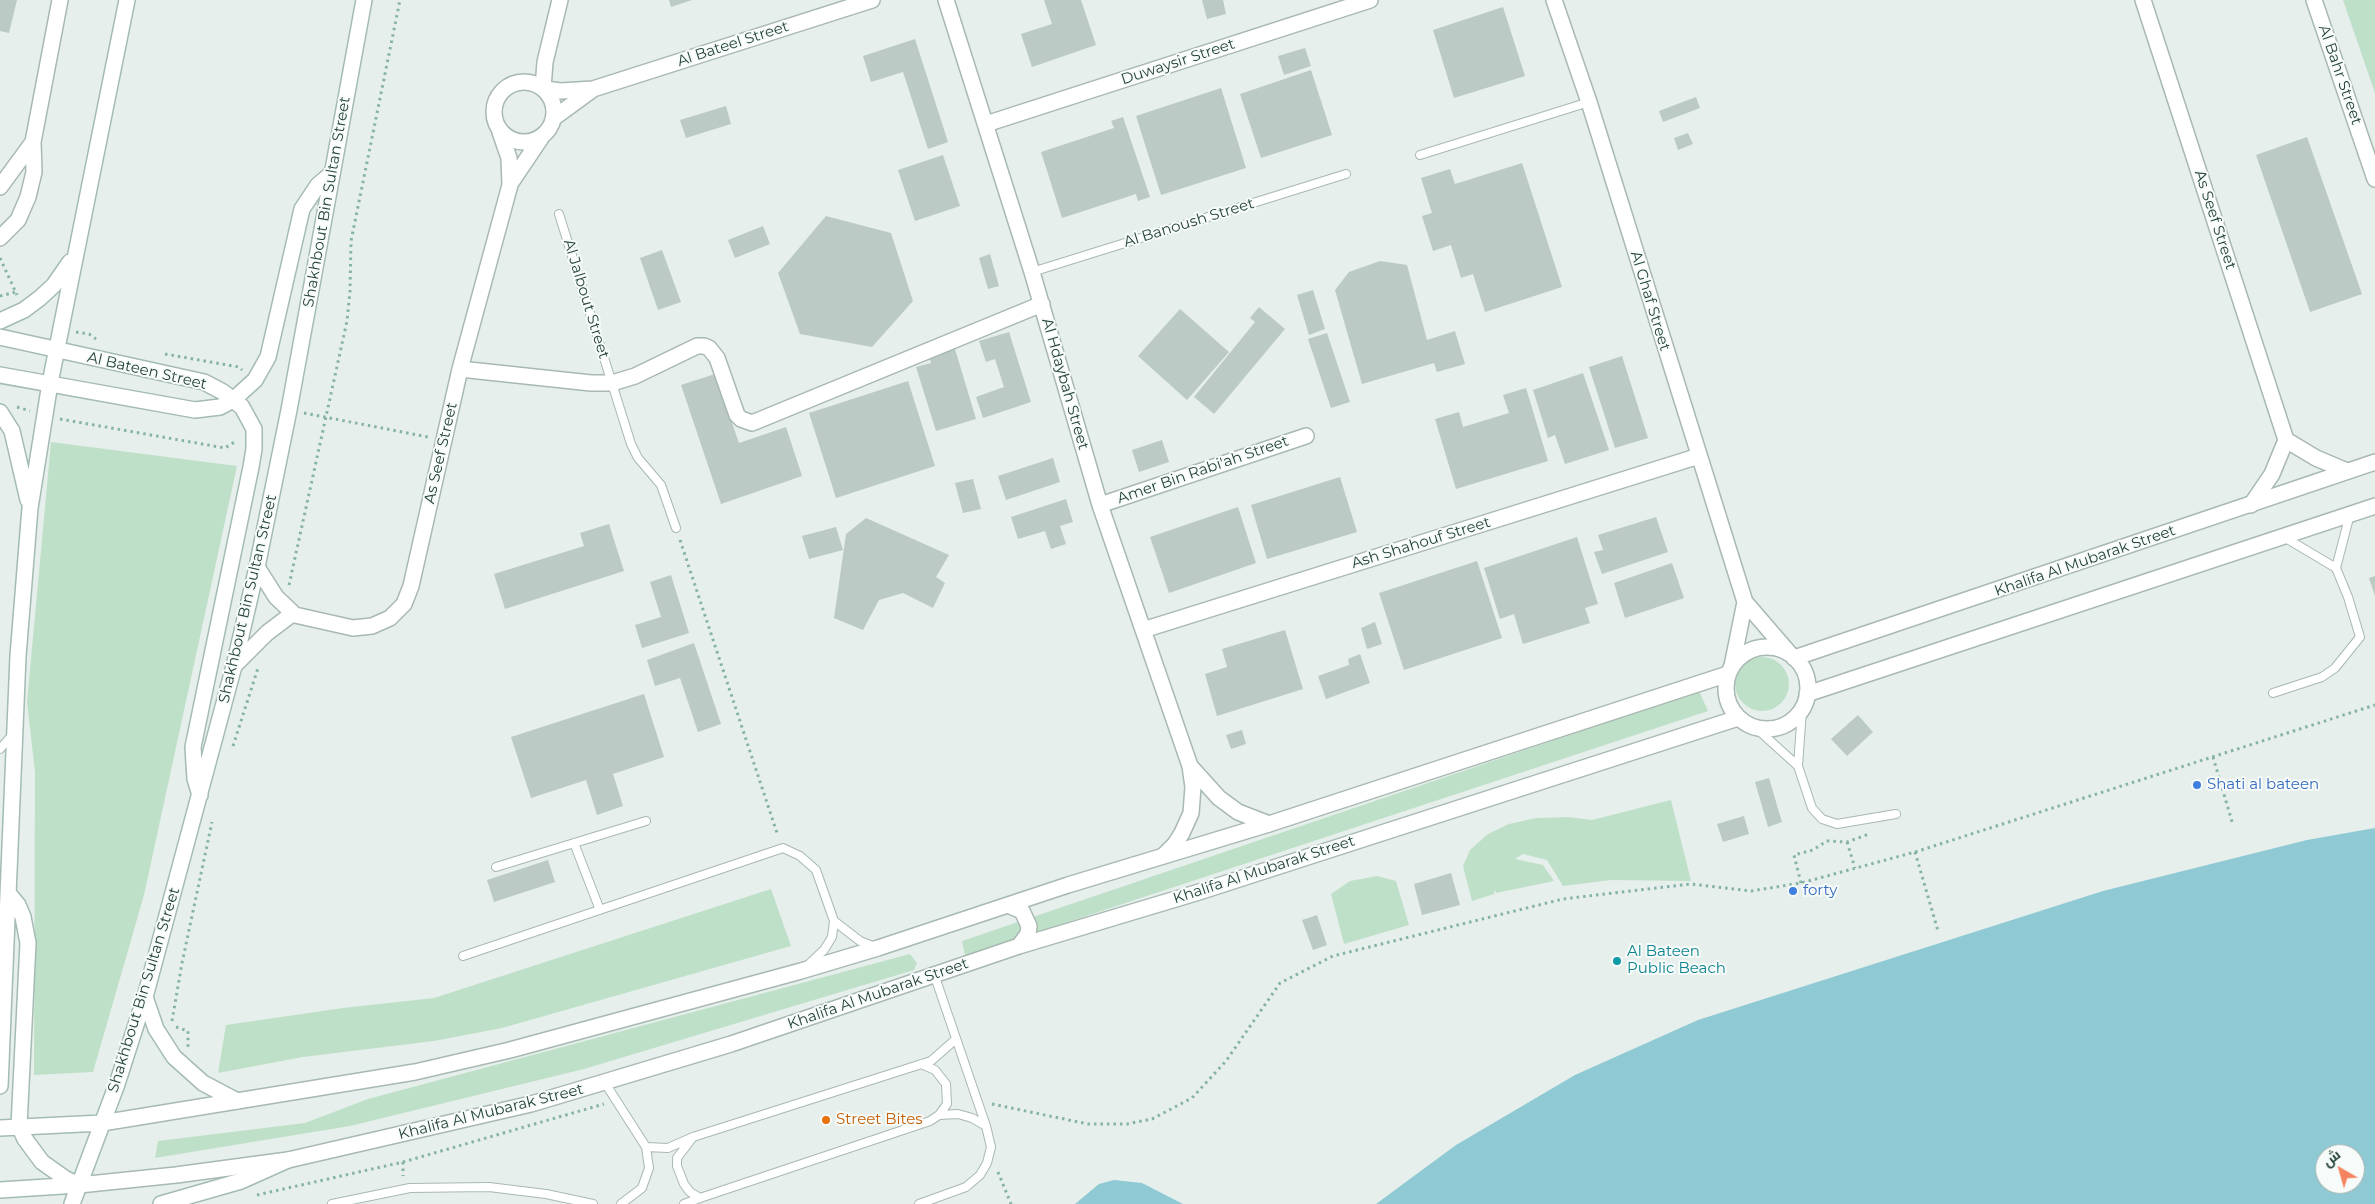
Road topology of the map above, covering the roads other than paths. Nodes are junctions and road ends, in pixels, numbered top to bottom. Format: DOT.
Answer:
graph roads {
  1 [pos="60,0"];
  2 [pos="127,0"];
  3 [pos="364,0"];
  4 [pos="560,0"];
  5 [pos="872,0"];
  6 [pos="946,0"];
  7 [pos="1370,0"];
  8 [pos="1554,0"];
  9 [pos="2143,0"];
  10 [pos="2314,0"];
  11 [pos="548,49"];
  12 [pos="516,83"];
  13 [pos="544,89"];
  14 [pos="594,89"];
  15 [pos="1589,102"];
  16 [pos="555,118"];
  17 [pos="986,124"];
  18 [pos="500,132"];
  19 [pos="541,138"];
  20 [pos="33,142"];
  21 [pos="2370,150"];
  22 [pos="1420,155"];
  23 [pos="331,174"];
  24 [pos="1346,174"];
  25 [pos="2375,179"];
  26 [pos="510,185"];
  27 [pos="0,188"];
  28 [pos="559,214"];
  29 [pos="0,238"];
  30 [pos="76,252"];
  31 [pos="1032,272"];
  32 [pos="1042,304"];
  33 [pos="0,321"];
  34 [pos="0,337"];
  35 [pos="56,350"];
  36 [pos="460,368"];
  37 [pos="0,375"];
  38 [pos="50,383"];
  39 [pos="612,383"];
  40 [pos="233,400"];
  41 [pos="0,412"];
  42 [pos="1306,436"];
  43 [pos="2286,440"];
  44 [pos="2375,450"];
  45 [pos="1699,456"];
  46 [pos="2369,464"];
  47 [pos="2347,471"];
  48 [pos="1100,505"];
  49 [pos="2251,505"];
  50 [pos="2375,506"];
  51 [pos="30,508"];
  52 [pos="2350,514"];
  53 [pos="676,528"];
  54 [pos="2282,536"];
  55 [pos="257,567"];
  56 [pos="2336,568"];
  57 [pos="1745,602"];
  58 [pos="292,614"];
  59 [pos="1143,630"];
  60 [pos="1791,656"];
  61 [pos="234,666"];
  62 [pos="1730,670"];
  63 [pos="2272,693"];
  64 [pos="1807,694"];
  65 [pos="1802,710"];
  66 [pos="1738,718"];
  67 [pos="1756,728"];
  68 [pos="16,731"];
  69 [pos="0,749"];
  70 [pos="1190,766"];
  71 [pos="1798,766"];
  72 [pos="200,795"];
  73 [pos="1896,814"];
  74 [pos="646,821"];
  75 [pos="6,824"];
  76 [pos="1269,824"];
  77 [pos="0,842"];
  78 [pos="574,843"];
  79 [pos="1164,855"];
  80 [pos="496,867"];
  81 [pos="9,894"];
  82 [pos="1008,906"];
  83 [pos="600,910"];
  84 [pos="834,921"];
  85 [pos="1019,946"];
  86 [pos="878,948"];
  87 [pos="463,956"];
  88 [pos="802,971"];
  89 [pos="934,974"];
  90 [pos="145,997"];
  91 [pos="956,1038"];
  92 [pos="921,1064"];
  93 [pos="605,1083"];
  94 [pos="0,1086"];
  95 [pos="237,1101"];
  96 [pos="939,1115"];
  97 [pos="102,1123"];
  98 [pos="19,1126"];
  99 [pos="986,1126"];
  100 [pos="0,1128"];
  101 [pos="693,1137"];
  102 [pos="646,1147"];
  103 [pos="288,1160"];
  104 [pos="79,1185"];
  105 [pos="0,1190"];
  106 [pos="700,1198"];
  107 [pos="72,1204"];
  108 [pos="161,1204"];
  109 [pos="332,1204"];
  110 [pos="592,1204"];
  111 [pos="621,1204"];
  112 [pos="684,1204"];
  113 [pos="919,1204"];
  1 -- 20 [label="street"];
  2 -- 30 [label="street"];
  3 -- 23 [label="street, Shakhbout Bin Sultan Street"];
  4 -- 11 [label="street"];
  5 -- 14 [label="street, Al Bateel Street"];
  6 -- 17 [label="street, Al Hdaybah Street"];
  7 -- 17 [label="street, Duwaysir Street"];
  8 -- 15 [label="street, Al Ghaf Street"];
  9 -- 43 [label="street, As Seef Street"];
  10 -- 21 [label="street, Al Bahr Street"];
  11 -- 12 [label="street"];
  11 -- 13 [label="street"];
  12 -- 13 [label="street"];
  12 -- 18 [label="street"];
  13 -- 14 [label="street, Al Bateel Street"];
  13 -- 16 [label="street"];
  14 -- 16 [label="street, Al Bateel Street"];
  15 -- 22 [label="lane"];
  15 -- 45 [label="street, Al Ghaf Street"];
  16 -- 19 [label="street"];
  17 -- 31 [label="street, Al Hdaybah Street"];
  18 -- 19 [label="street"];
  18 -- 26 [label="street, As Seef Street"];
  19 -- 26 [label="street, As Seef Street"];
  20 -- 27 [label="street"];
  20 -- 29 [label="street"];
  21 -- 25 [label="street, Al Bahr Street"];
  23 -- 40 [label="street"];
  23 -- 55 [label="street, Shakhbout Bin Sultan Street"];
  24 -- 31 [label="lane, Al Banoush Street"];
  26 -- 36 [label="street, As Seef Street"];
  28 -- 39 [label="lane, Al Jalbout Street"];
  30 -- 33 [label="street"];
  30 -- 35 [label="street"];
  31 -- 32 [label="street, Al Hdaybah Street"];
  32 -- 39 [label="street, Al Jalbout Street"];
  32 -- 48 [label="street, Al Hdaybah Street"];
  34 -- 35 [label="street, Al Bateen Street"];
  35 -- 38 [label="street"];
  35 -- 40 [label="street, Al Bateen Street"];
  36 -- 39 [label="street, Al Jalbout Street"];
  36 -- 58 [label="street, As Seef Street"];
  37 -- 38 [label="street, Al Bateen Street"];
  38 -- 40 [label="street, Al Bateen Street"];
  38 -- 51 [label="street"];
  39 -- 53 [label="lane, Al Jalbout Street"];
  40 -- 72 [label="street"];
  41 -- 51 [label="street"];
  42 -- 48 [label="street, Amer Bin Rabi'ah Street"];
  43 -- 47 [label="street"];
  43 -- 49 [label="street"];
  44 -- 46 [label="street"];
  45 -- 57 [label="street, Al Ghaf Street"];
  45 -- 59 [label="street, Ash Shahouf Street"];
  46 -- 47 [label="street, Khalifa Al Mubarak Street"];
  47 -- 49 [label="street, Khalifa Al Mubarak Street"];
  48 -- 59 [label="street, Al Hdaybah Street"];
  49 -- 60 [label="street, Khalifa Al Mubarak Street"];
  50 -- 52 [label="street"];
  51 -- 68 [label="street"];
  52 -- 54 [label="street"];
  52 -- 56 [label="lane"];
  54 -- 56 [label="lane"];
  54 -- 64 [label="street"];
  55 -- 58 [label="street"];
  55 -- 61 [label="street, Shakhbout Bin Sultan Street"];
  56 -- 63 [label="lane"];
  57 -- 60 [label="street, Al Ghaf Street"];
  57 -- 62 [label="street, Al Ghaf Street"];
  58 -- 61 [label="street"];
  59 -- 70 [label="street, Al Hdaybah Street"];
  60 -- 62 [label="street"];
  60 -- 64 [label="street"];
  61 -- 72 [label="street, Shakhbout Bin Sultan Street"];
  62 -- 66 [label="street"];
  62 -- 76 [label="street"];
  64 -- 65 [label="street"];
  65 -- 67 [label="street"];
  65 -- 71 [label="lane"];
  66 -- 67 [label="street"];
  66 -- 85 [label="street, Khalifa Al Mubarak Street"];
  67 -- 71 [label="lane"];
  68 -- 69 [label="lane"];
  68 -- 75 [label="street"];
  70 -- 76 [label="street, Al Hdaybah Street"];
  70 -- 79 [label="street, Al Hdaybah Street"];
  71 -- 73 [label="lane"];
  72 -- 90 [label="street, Shakhbout Bin Sultan Street"];
  74 -- 78 [label="lane"];
  75 -- 77 [label="street"];
  75 -- 81 [label="street"];
  76 -- 79 [label="street"];
  78 -- 80 [label="lane"];
  78 -- 83 [label="lane"];
  79 -- 82 [label="street"];
  81 -- 94 [label="street"];
  81 -- 98 [label="street"];
  82 -- 85 [label="street"];
  82 -- 86 [label="street"];
  83 -- 84 [label="lane"];
  83 -- 87 [label="lane"];
  84 -- 86 [label="lane"];
  84 -- 88 [label="lane"];
  85 -- 89 [label="street, Khalifa Al Mubarak Street"];
  86 -- 88 [label="street"];
  88 -- 95 [label="street"];
  89 -- 91 [label="lane"];
  89 -- 93 [label="street, Khalifa Al Mubarak Street"];
  90 -- 95 [label="street"];
  90 -- 97 [label="street, Shakhbout Bin Sultan Street"];
  91 -- 92 [label="lane"];
  91 -- 99 [label="lane"];
  92 -- 96 [label="lane"];
  92 -- 101 [label="lane"];
  93 -- 102 [label="lane"];
  93 -- 103 [label="street, Khalifa Al Mubarak Street"];
  95 -- 97 [label="street"];
  96 -- 99 [label="lane"];
  96 -- 106 [label="lane"];
  97 -- 98 [label="street"];
  97 -- 104 [label="street, Shakhbout Bin Sultan Street"];
  98 -- 100 [label="street"];
  98 -- 104 [label="street"];
  99 -- 113 [label="lane"];
  101 -- 102 [label="lane"];
  101 -- 106 [label="lane"];
  102 -- 111 [label="lane"];
  103 -- 104 [label="street, Khalifa Al Mubarak Street"];
  103 -- 108 [label="street"];
  104 -- 105 [label="street, Khalifa Al Mubarak Street"];
  104 -- 107 [label="street, Shakhbout Bin Sultan Street"];
  106 -- 112 [label="lane"];
  109 -- 110 [label="lane"];
}
